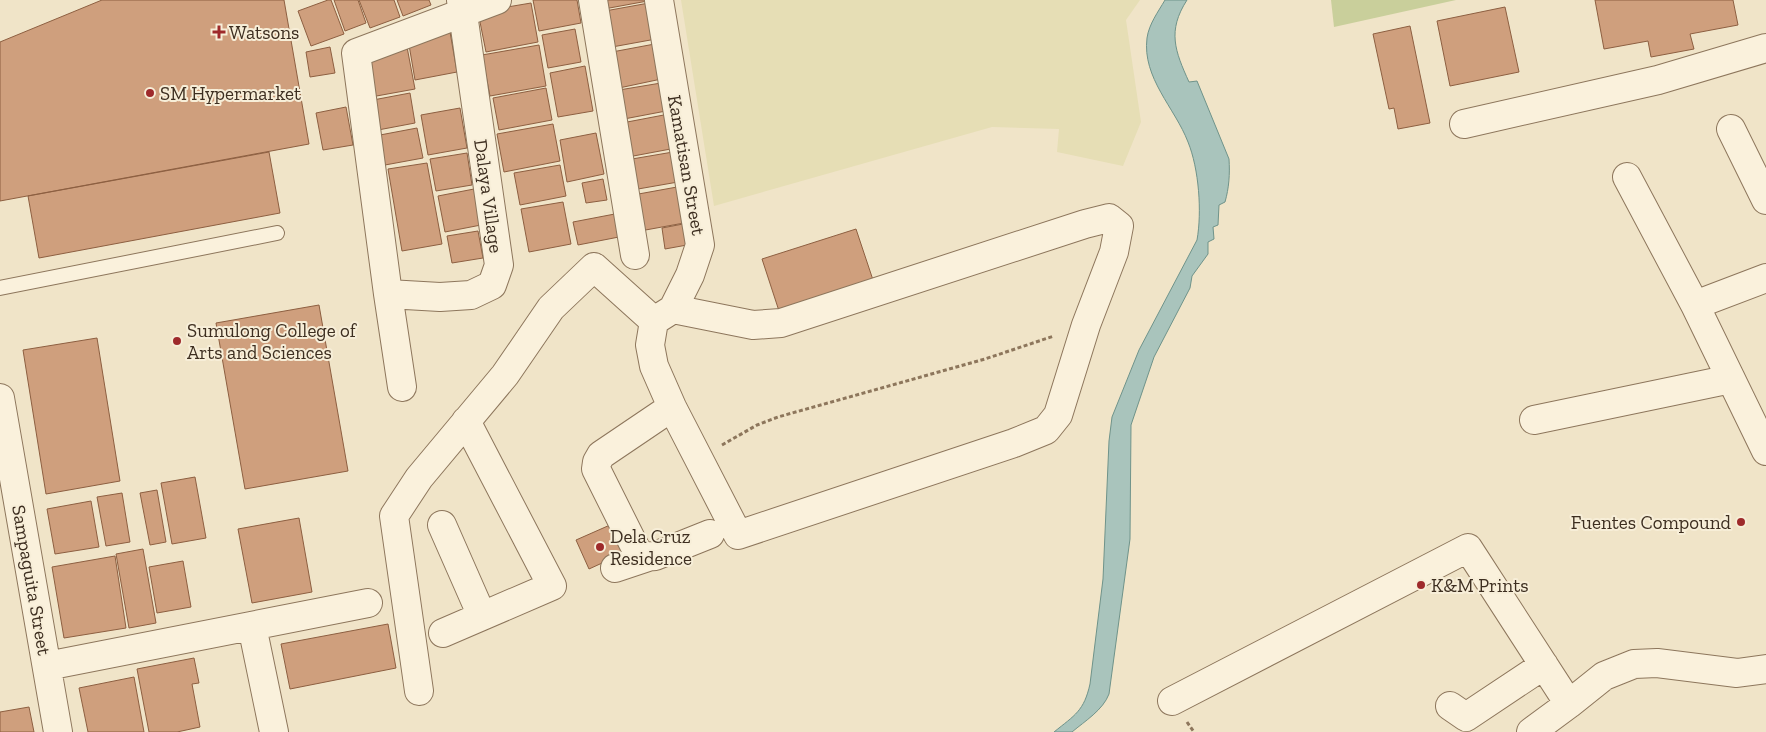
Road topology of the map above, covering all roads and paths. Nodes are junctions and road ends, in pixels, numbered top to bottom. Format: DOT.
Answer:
graph roads {
  1 [pos="497,0"];
  2 [pos="593,0"];
  3 [pos="659,0"];
  4 [pos="462,6"];
  5 [pos="1766,48"];
  6 [pos="1464,124"];
  7 [pos="1731,129"];
  8 [pos="1627,177"];
  9 [pos="1766,200"];
  10 [pos="277,233"];
  11 [pos="635,255"];
  12 [pos="1766,278"];
  13 [pos="0,288"];
  14 [pos="388,294"];
  15 [pos="1694,305"];
  16 [pos="663,315"];
  17 [pos="1086,325"];
  18 [pos="1731,379"];
  19 [pos="402,387"];
  20 [pos="0,398"];
  21 [pos="672,407"];
  22 [pos="1534,420"];
  23 [pos="466,421"];
  24 [pos="1766,451"];
  25 [pos="698,458"];
  26 [pos="442,525"];
  27 [pos="710,534"];
  28 [pos="648,557"];
  29 [pos="615,568"];
  30 [pos="368,603"];
  31 [pos="482,616"];
  32 [pos="252,626"];
  33 [pos="443,633"];
  34 [pos="1544,665"];
  35 [pos="47,666"];
  36 [pos="1766,669"];
  37 [pos="419,691"];
  38 [pos="1172,701"];
  39 [pos="1569,704"];
  40 [pos="1450,706"];
  41 [pos="58,732"];
  42 [pos="274,732"];
  43 [pos="1531,732"];
  1 -- 4 [label="street"];
  2 -- 11 [label="street"];
  3 -- 16 [label="street, Kamatisan Street"];
  4 -- 14 [label="street"];
  4 -- 14 [label="street, Dalaya Village"];
  5 -- 6 [label="street"];
  7 -- 9 [label="street"];
  8 -- 15 [label="street"];
  10 -- 13 [label="lane"];
  12 -- 15 [label="street"];
  14 -- 19 [label="street"];
  15 -- 18 [label="street"];
  16 -- 17 [label="street"];
  16 -- 21 [label="street, Kamatisan Street"];
  16 -- 23 [label="street"];
  17 -- 25 [label="path"];
  17 -- 25 [label="street, Kamatisan Street"];
  18 -- 22 [label="street"];
  18 -- 24 [label="street"];
  20 -- 35 [label="street, Sampaguita Street"];
  21 -- 25 [label="street, Kamatisan Street"];
  21 -- 28 [label="street"];
  23 -- 31 [label="street"];
  23 -- 37 [label="street"];
  26 -- 31 [label="street"];
  27 -- 28 [label="street"];
  28 -- 29 [label="street"];
  30 -- 32 [label="street"];
  31 -- 33 [label="street"];
  32 -- 35 [label="street"];
  32 -- 42 [label="street"];
  34 -- 38 [label="street"];
  34 -- 39 [label="street"];
  34 -- 40 [label="street"];
  35 -- 41 [label="street, Sampaguita Street"];
  36 -- 39 [label="street"];
  39 -- 43 [label="street"];
}
